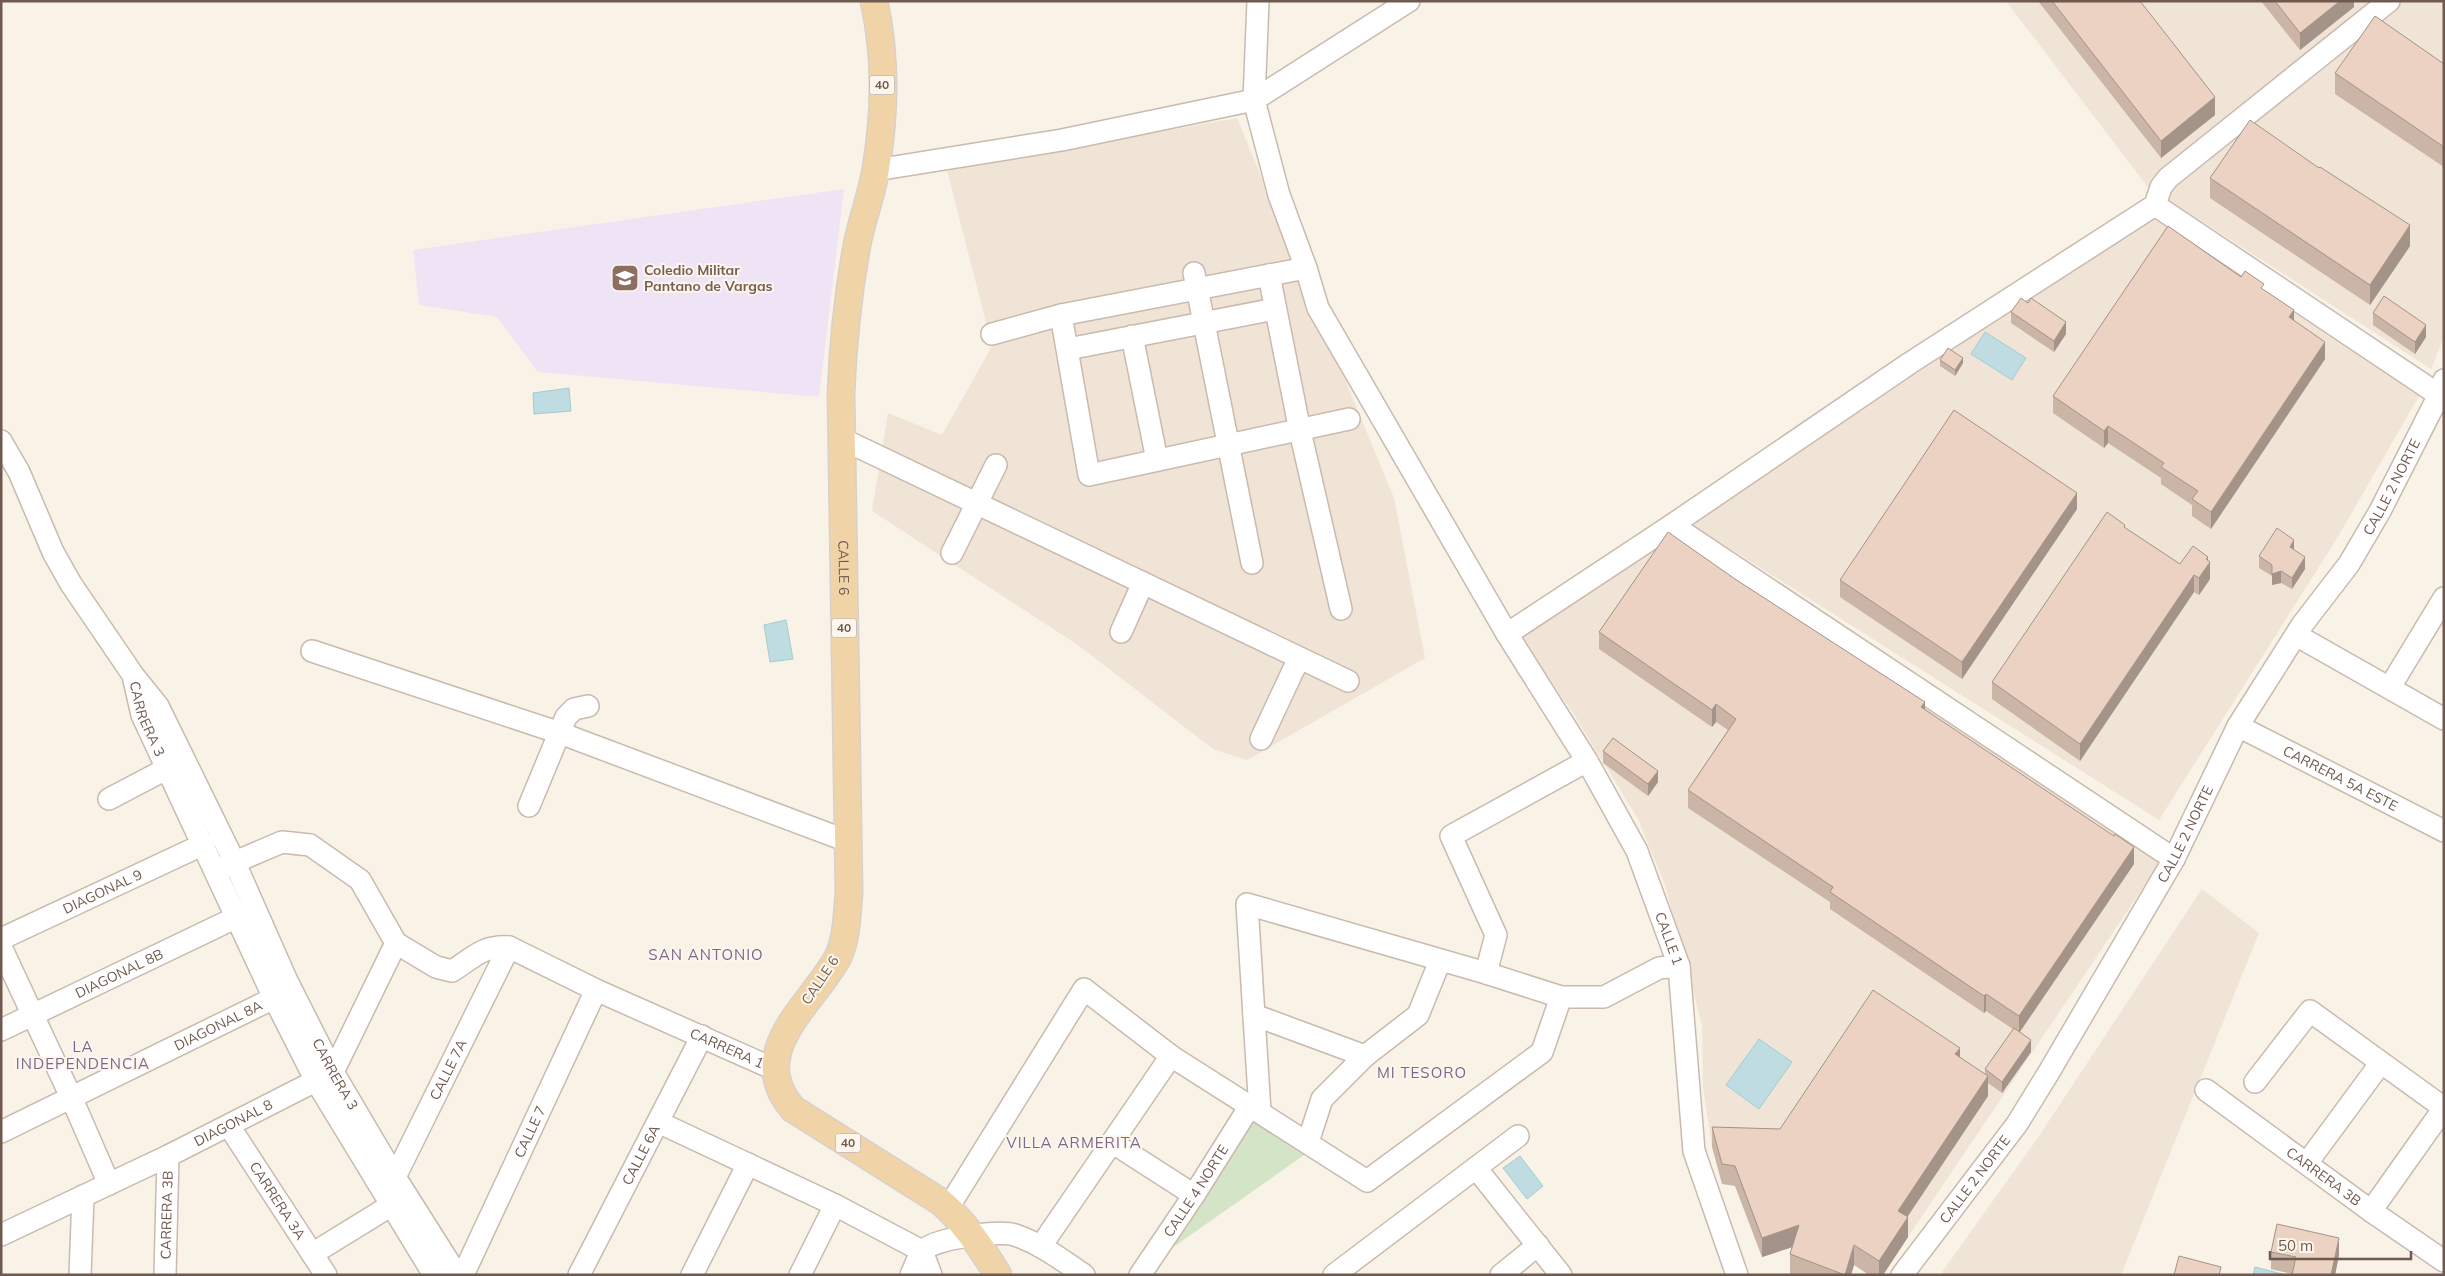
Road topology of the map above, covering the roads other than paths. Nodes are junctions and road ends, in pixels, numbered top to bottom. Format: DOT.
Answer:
graph roads {
  1 [pos="874,1"];
  2 [pos="1258,1"];
  3 [pos="1409,1"];
  4 [pos="2389,1"];
  5 [pos="1254,100"];
  6 [pos="876,170"];
  7 [pos="2155,205"];
  8 [pos="1306,268"];
  9 [pos="1269,275"];
  10 [pos="1195,281"];
  11 [pos="1132,302"];
  12 [pos="1275,309"];
  13 [pos="1061,315"];
  14 [pos="1204,322"];
  15 [pos="992,334"];
  16 [pos="1135,335"];
  17 [pos="1068,349"];
  18 [pos="2441,388"];
  19 [pos="1349,419"];
  20 [pos="1300,431"];
  21 [pos="840,438"];
  22 [pos="1,441"];
  23 [pos="1229,445"];
  24 [pos="1157,460"];
  25 [pos="996,465"];
  26 [pos="977,504"];
  27 [pos="1672,525"];
  28 [pos="952,553"];
  29 [pos="1252,563"];
  30 [pos="1143,583"];
  31 [pos="2444,598"];
  32 [pos="1341,609"];
  33 [pos="2295,625"];
  34 [pos="1121,632"];
  35 [pos="1507,634"];
  36 [pos="312,651"];
  37 [pos="1299,658"];
  38 [pos="133,675"];
  39 [pos="1348,681"];
  40 [pos="2390,687"];
  41 [pos="588,706"];
  42 [pos="2444,719"];
  43 [pos="2238,726"];
  44 [pos="560,733"];
  45 [pos="1261,739"];
  46 [pos="1587,761"];
  47 [pos="168,768"];
  48 [pos="110,799"];
  49 [pos="529,806"];
  50 [pos="2444,830"];
  51 [pos="850,842"];
  52 [pos="204,844"];
  53 [pos="2174,859"];
  54 [pos="225,866"];
  55 [pos="237,917"];
  56 [pos="1,940"];
  57 [pos="396,943"];
  58 [pos="1,947"];
  59 [pos="509,947"];
  60 [pos="1440,961"];
  61 [pos="1680,966"];
  62 [pos="1486,972"];
  63 [pos="596,990"];
  64 [pos="1561,997"];
  65 [pos="274,998"];
  66 [pos="31,1015"];
  67 [pos="1254,1015"];
  68 [pos="1,1030"];
  69 [pos="702,1036"];
  70 [pos="1171,1056"];
  71 [pos="1366,1056"];
  72 [pos="2380,1064"];
  73 [pos="774,1069"];
  74 [pos="324,1076"];
  75 [pos="2255,1082"];
  76 [pos="2206,1090"];
  77 [pos="72,1099"];
  78 [pos="1255,1109"];
  79 [pos="658,1122"];
  80 [pos="230,1126"];
  81 [pos="1,1132"];
  82 [pos="1518,1136"];
  83 [pos="1308,1142"];
  84 [pos="1113,1143"];
  85 [pos="168,1156"];
  86 [pos="2307,1163"];
  87 [pos="748,1164"];
  88 [pos="1476,1168"];
  89 [pos="387,1182"];
  90 [pos="109,1184"];
  91 [pos="1194,1195"];
  92 [pos="82,1196"];
  93 [pos="399,1200"];
  94 [pos="835,1205"];
  95 [pos="945,1205"];
  96 [pos="2370,1211"];
  97 [pos="1,1235"];
  98 [pos="972,1236"];
  99 [pos="1538,1245"];
  100 [pos="1041,1246"];
  101 [pos="922,1251"];
  102 [pos="312,1254"];
  103 [pos="2441,1263"];
  104 [pos="80,1275"];
  105 [pos="165,1275"];
  106 [pos="326,1275"];
  107 [pos="434,1275"];
  108 [pos="457,1275"];
  109 [pos="463,1275"];
  110 [pos="579,1275"];
  111 [pos="692,1275"];
  112 [pos="800,1275"];
  113 [pos="911,1275"];
  114 [pos="931,1275"];
  115 [pos="998,1275"];
  116 [pos="1084,1275"];
  117 [pos="1140,1275"];
  118 [pos="1334,1275"];
  119 [pos="1502,1275"];
  120 [pos="1561,1275"];
  121 [pos="1737,1275"];
  122 [pos="1902,1275"];
  1 -- 6 [label="main road, 40"];
  2 -- 5 [label="street, CALLE 1"];
  3 -- 5 [label="street"];
  4 -- 7 [label="street"];
  5 -- 6 [label="street"];
  5 -- 8 [label="street, CALLE 1"];
  6 -- 21 [label="main road, CALLE 6 / 40"];
  7 -- 18 [label="street"];
  7 -- 27 [label="street"];
  8 -- 9 [label="street"];
  8 -- 35 [label="street, CALLE 1"];
  9 -- 10 [label="street"];
  9 -- 12 [label="street"];
  10 -- 11 [label="street"];
  10 -- 14 [label="street"];
  11 -- 13 [label="street"];
  11 -- 16 [label="street"];
  12 -- 14 [label="street"];
  12 -- 20 [label="street"];
  13 -- 15 [label="street"];
  13 -- 17 [label="street"];
  14 -- 16 [label="street"];
  14 -- 23 [label="street"];
  16 -- 17 [label="street"];
  16 -- 24 [label="street"];
  17 -- 24 [label="street"];
  18 -- 33 [label="street, CALLE 2 NORTE"];
  19 -- 20 [label="street"];
  20 -- 23 [label="street"];
  20 -- 32 [label="street"];
  21 -- 26 [label="street"];
  21 -- 51 [label="main road, CALLE 6 / 40"];
  22 -- 38 [label="street"];
  23 -- 24 [label="street"];
  23 -- 29 [label="street"];
  25 -- 26 [label="street"];
  26 -- 28 [label="street"];
  26 -- 30 [label="street"];
  27 -- 35 [label="street"];
  27 -- 53 [label="street"];
  30 -- 34 [label="street"];
  30 -- 37 [label="street"];
  31 -- 40 [label="street"];
  33 -- 40 [label="street"];
  33 -- 43 [label="street, CALLE 2 NORTE"];
  35 -- 46 [label="street, CALLE 1"];
  36 -- 44 [label="street"];
  37 -- 39 [label="street"];
  37 -- 45 [label="street"];
  38 -- 47 [label="street, CARRERA 3"];
  38 -- 54 [label="street, CARRERA 3"];
  40 -- 42 [label="street"];
  41 -- 44 [label="street"];
  43 -- 50 [label="street, CARRERA 5A ESTE"];
  43 -- 53 [label="street, CALLE 2 NORTE"];
  44 -- 49 [label="street"];
  44 -- 51 [label="street"];
  46 -- 61 [label="street, CALLE 1"];
  46 -- 62 [label="street"];
  47 -- 48 [label="street"];
  47 -- 52 [label="street, CARRERA 3"];
  51 -- 73 [label="main road, CALLE 6 / 40"];
  52 -- 54 [label="street, CARRERA 3"];
  52 -- 56 [label="street, DIAGONAL 9"];
  53 -- 122 [label="street, CALLE 2 NORTE"];
  54 -- 55 [label="street, CARRERA 3"];
  54 -- 57 [label="street"];
  54 -- 74 [label="street, CARRERA 3"];
  55 -- 65 [label="street, CARRERA 3"];
  55 -- 66 [label="street, DIAGONAL 8B"];
  57 -- 59 [label="street"];
  57 -- 74 [label="street"];
  58 -- 66 [label="street"];
  59 -- 63 [label="street, CARRERA 1"];
  59 -- 89 [label="street, CALLE 7A"];
  60 -- 62 [label="street"];
  60 -- 67 [label="street"];
  60 -- 71 [label="street"];
  61 -- 64 [label="street"];
  61 -- 121 [label="street, CALLE 1"];
  62 -- 64 [label="street"];
  63 -- 69 [label="street, CARRERA 1"];
  63 -- 109 [label="street, CALLE 7"];
  64 -- 83 [label="street"];
  65 -- 74 [label="street, CARRERA 3"];
  65 -- 77 [label="street, DIAGONAL 8A"];
  66 -- 68 [label="street, DIAGONAL 8B"];
  66 -- 77 [label="street"];
  67 -- 71 [label="street"];
  67 -- 78 [label="street"];
  69 -- 73 [label="street, CARRERA 1"];
  69 -- 79 [label="street, CALLE 6A"];
  70 -- 78 [label="street"];
  70 -- 84 [label="street"];
  70 -- 95 [label="street"];
  71 -- 83 [label="street"];
  72 -- 75 [label="street"];
  72 -- 86 [label="street"];
  72 -- 96 [label="street"];
  73 -- 95 [label="main road, CARRERA 1 / 40"];
  74 -- 80 [label="street, DIAGONAL 8"];
  74 -- 89 [label="street, CARRERA 3"];
  76 -- 86 [label="street, CARRERA 3B"];
  77 -- 81 [label="street, DIAGONAL 8A"];
  77 -- 90 [label="street"];
  78 -- 83 [label="street"];
  78 -- 91 [label="street, CALLE 4 NORTE"];
  79 -- 87 [label="street"];
  79 -- 110 [label="street, CALLE 6A"];
  80 -- 85 [label="street, DIAGONAL 8"];
  80 -- 102 [label="street, CARRERA 3A"];
  82 -- 88 [label="street"];
  84 -- 91 [label="street"];
  84 -- 100 [label="street"];
  85 -- 90 [label="street, DIAGONAL 8"];
  85 -- 105 [label="street, CARRERA 3B"];
  86 -- 96 [label="street, CARRERA 3B"];
  87 -- 94 [label="street"];
  87 -- 111 [label="street"];
  88 -- 99 [label="street"];
  88 -- 118 [label="street"];
  89 -- 93 [label="street, CARRERA 3"];
  90 -- 92 [label="street, DIAGONAL 8"];
  91 -- 117 [label="street, CALLE 4 NORTE"];
  92 -- 97 [label="street, DIAGONAL 8"];
  92 -- 104 [label="street"];
  93 -- 102 [label="street"];
  93 -- 107 [label="street, CARRERA 3"];
  93 -- 108 [label="street, CARRERA 3"];
  94 -- 101 [label="street"];
  94 -- 112 [label="street"];
  95 -- 98 [label="main road, CARRERA 1"];
  96 -- 103 [label="street, CARRERA 3B"];
  98 -- 100 [label="street"];
  98 -- 101 [label="street"];
  98 -- 115 [label="main road, CARRERA 1"];
  99 -- 119 [label="street"];
  99 -- 120 [label="street"];
  100 -- 116 [label="street"];
  101 -- 113 [label="street"];
  101 -- 114 [label="street"];
  102 -- 106 [label="street, CARRERA 3A"];
}
